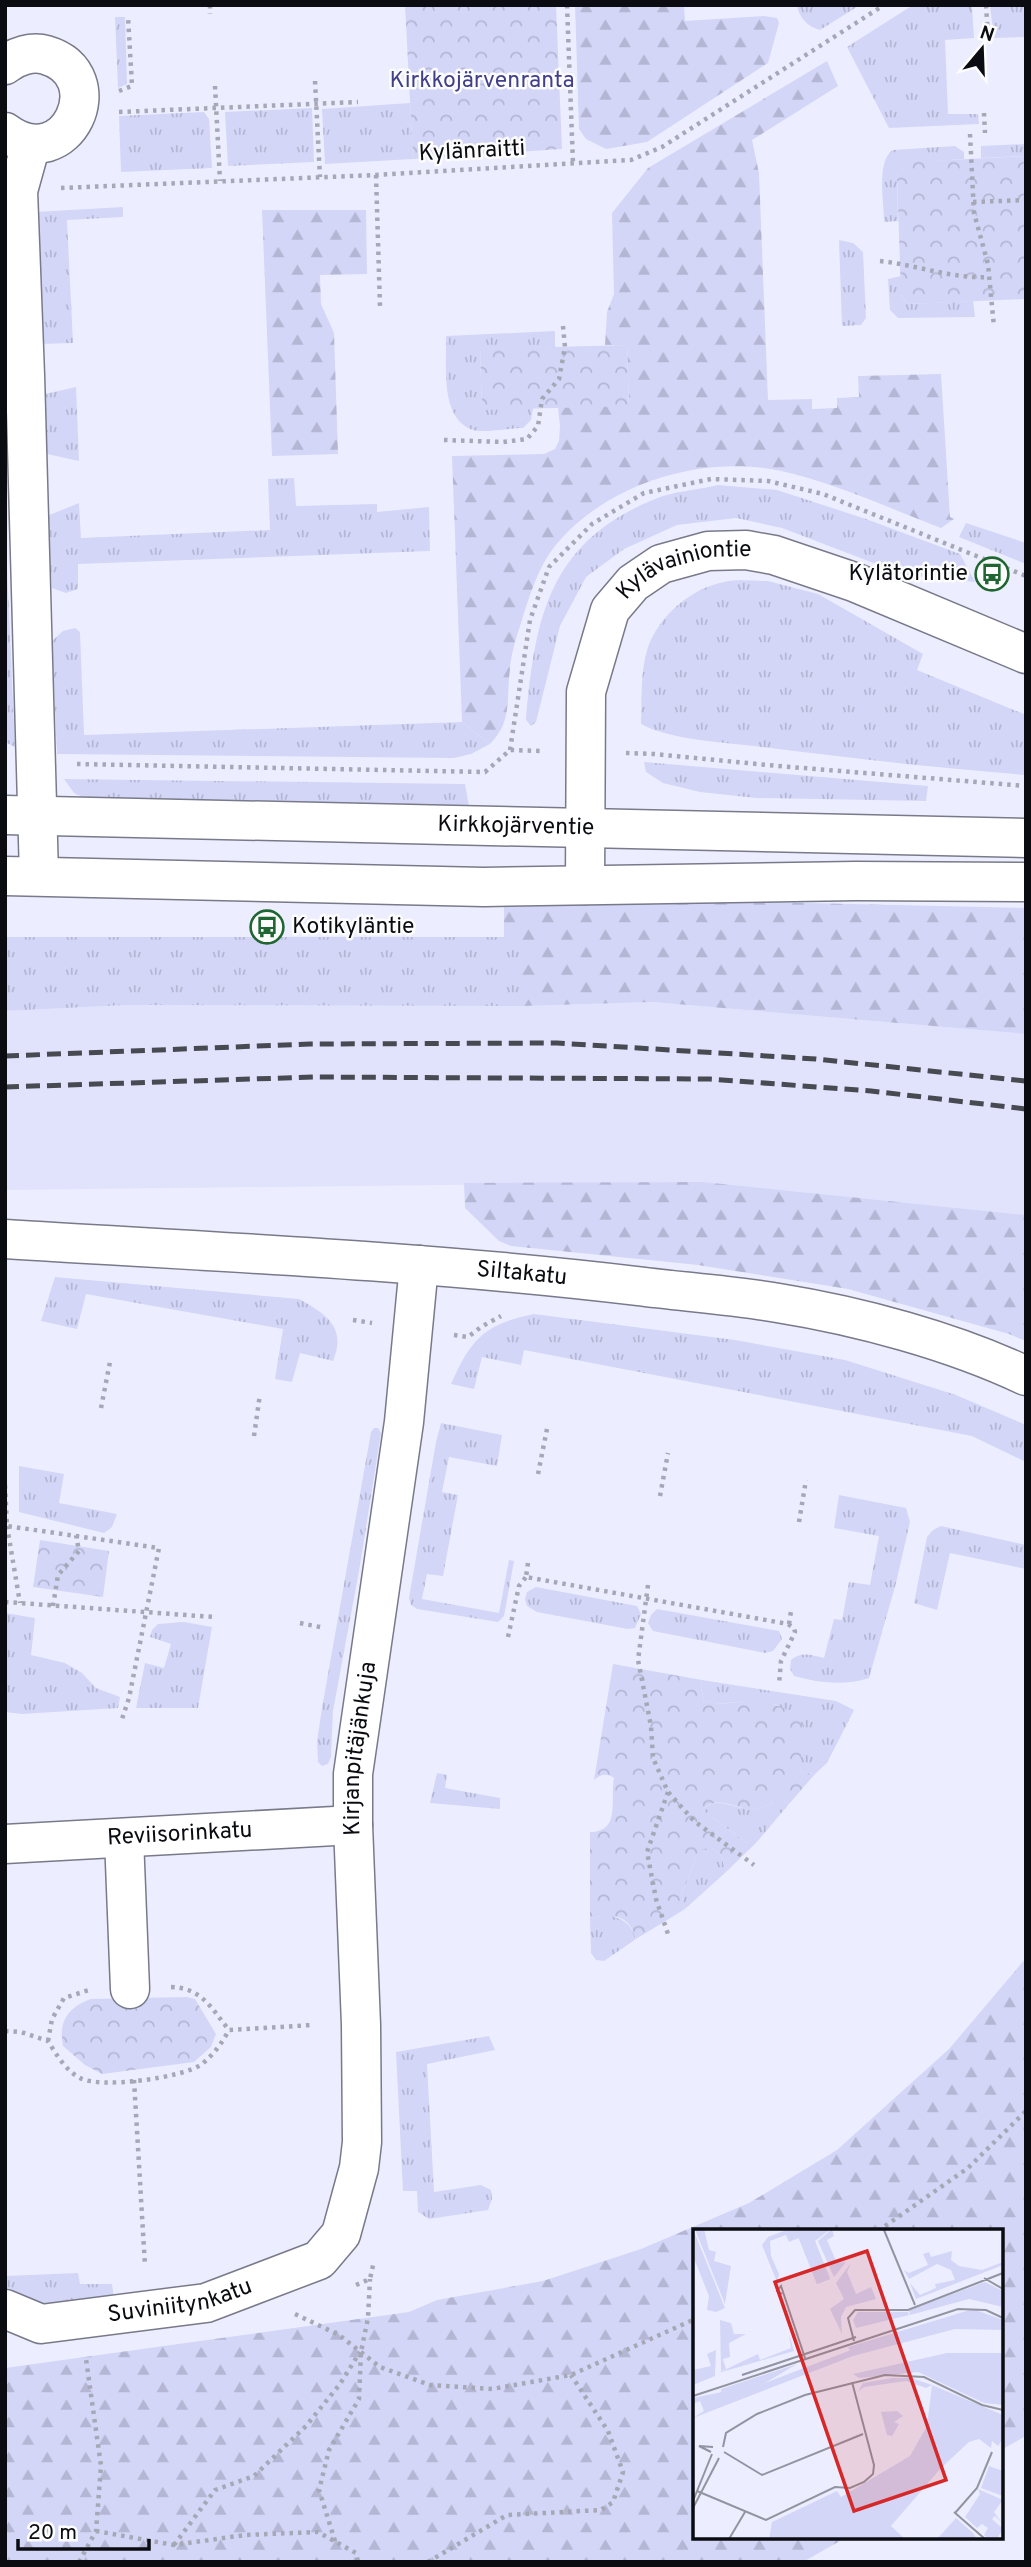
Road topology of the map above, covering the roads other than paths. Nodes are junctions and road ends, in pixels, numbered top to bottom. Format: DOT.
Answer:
graph roads {
  1 [pos="5,65"];
  2 [pos="18,138"];
  3 [pos="1026,654"];
  4 [pos="21,816"];
  5 [pos="585,828"];
  6 [pos="1026,838"];
  7 [pos="22,876"];
  8 [pos="1026,882"];
  9 [pos="585,885"];
  10 [pos="5,1239"];
  11 [pos="419,1265"];
  12 [pos="1026,1376"];
  13 [pos="352,1825"];
  14 [pos="124,1838"];
  15 [pos="5,1844"];
  16 [pos="130,1989"];
  17 [pos="341,2234"];
  18 [pos="5,2309"];
  1 -- 2 [label="street"];
  2 -- 4 [label="street"];
  3 -- 5 [label="street, Kylävainiontie"];
  4 -- 5 [label="street, Kirkkojärventie"];
  4 -- 7 [label="street"];
  5 -- 6 [label="street, Kirkkojärventie"];
  5 -- 9 [label="street, Kylävainiontie"];
  7 -- 9 [label="street"];
  8 -- 9 [label="street"];
  10 -- 11 [label="street, Siltakatu"];
  11 -- 12 [label="street, Siltakatu"];
  11 -- 13 [label="street, Kirjanpitäjänkuja"];
  13 -- 14 [label="street, Reviisorinkatu"];
  13 -- 17 [label="street, Kirjanpitäjänkuja"];
  14 -- 15 [label="street, Reviisorinkatu"];
  14 -- 16 [label="street"];
  17 -- 18 [label="street, Suviniitynkatu"];
}
